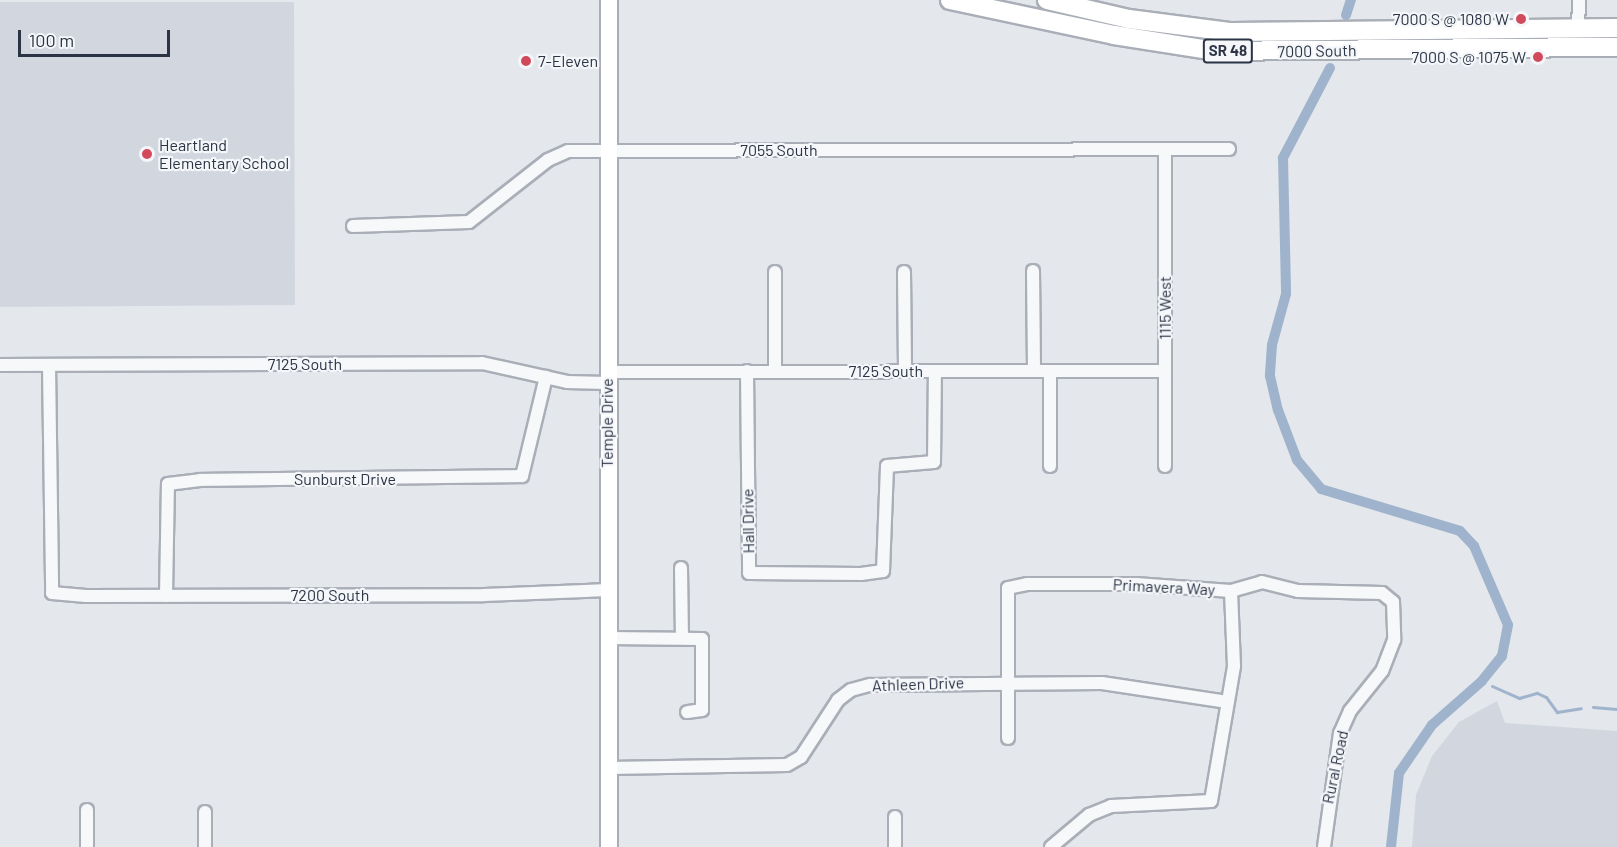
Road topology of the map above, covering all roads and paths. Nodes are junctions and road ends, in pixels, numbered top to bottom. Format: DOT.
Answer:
graph roads {
  1 [pos="609,0"];
  2 [pos="950,0"];
  3 [pos="1047,0"];
  4 [pos="1579,0"];
  5 [pos="1617,28"];
  6 [pos="1578,29"];
  7 [pos="1617,47"];
  8 [pos="1165,149"];
  9 [pos="1229,149"];
  10 [pos="607,150"];
  11 [pos="353,226"];
  12 [pos="774,272"];
  13 [pos="904,272"];
  14 [pos="1033,272"];
  15 [pos="0,365"];
  16 [pos="49,365"];
  17 [pos="747,371"];
  18 [pos="775,371"];
  19 [pos="905,371"];
  20 [pos="934,371"];
  21 [pos="1034,371"];
  22 [pos="1050,371"];
  23 [pos="1165,371"];
  24 [pos="546,377"];
  25 [pos="607,377"];
  26 [pos="1050,466"];
  27 [pos="1165,466"];
  28 [pos="681,568"];
  29 [pos="608,590"];
  30 [pos="1231,591"];
  31 [pos="166,596"];
  32 [pos="1388,596"];
  33 [pos="608,638"];
  34 [pos="681,638"];
  35 [pos="1009,683"];
  36 [pos="1228,702"];
  37 [pos="687,712"];
  38 [pos="1008,738"];
  39 [pos="608,768"];
  40 [pos="87,810"];
  41 [pos="205,812"];
  42 [pos="895,817"];
  43 [pos="87,847"];
  44 [pos="206,847"];
  45 [pos="609,847"];
  46 [pos="895,847"];
  47 [pos="1051,847"];
  48 [pos="1324,847"];
  1 -- 10 [label="street, Temple Drive"];
  2 -- 7 [label="main road, 7000 South / SR 48"];
  3 -- 6 [label="main road, 7000 South / SR 48"];
  4 -- 6 [label="street"];
  5 -- 6 [label="main road, 7000 South / SR 48"];
  8 -- 9 [label="street, 7055 South"];
  8 -- 10 [label="street, 7055 South"];
  8 -- 23 [label="street, 1115 West"];
  10 -- 11 [label="street, 7055 South"];
  10 -- 25 [label="street, Temple Drive"];
  12 -- 18 [label="street"];
  13 -- 19 [label="street"];
  14 -- 21 [label="street"];
  15 -- 16 [label="street, 7125 South"];
  16 -- 24 [label="street, 7125 South"];
  16 -- 31 [label="street, 7200 South"];
  17 -- 18 [label="street, 7125 South"];
  17 -- 20 [label="street, Hall Drive"];
  17 -- 25 [label="street, 7125 South"];
  18 -- 19 [label="street, 7125 South"];
  19 -- 20 [label="street, 7125 South"];
  20 -- 21 [label="street, 7125 South"];
  21 -- 22 [label="street, 7125 South"];
  22 -- 23 [label="street, 7125 South"];
  22 -- 26 [label="street"];
  23 -- 27 [label="street, 1115 West"];
  24 -- 25 [label="street, 7125 South"];
  24 -- 31 [label="street, Sunburst Drive"];
  25 -- 29 [label="street, Temple Drive"];
  28 -- 34 [label="street"];
  29 -- 31 [label="street, 7200 South"];
  29 -- 33 [label="street, Temple Drive"];
  30 -- 32 [label="street, Primavera Way"];
  30 -- 35 [label="street, Primavera Way"];
  30 -- 36 [label="street"];
  32 -- 48 [label="street, Rural Road"];
  33 -- 34 [label="street"];
  33 -- 39 [label="street, Temple Drive"];
  34 -- 37 [label="street"];
  35 -- 36 [label="street, Athleen Drive"];
  35 -- 38 [label="street"];
  35 -- 39 [label="street, Athleen Drive"];
  36 -- 47 [label="street"];
  39 -- 45 [label="street, Temple Drive"];
  40 -- 43 [label="street"];
  41 -- 44 [label="street"];
  42 -- 46 [label="street"];
}
